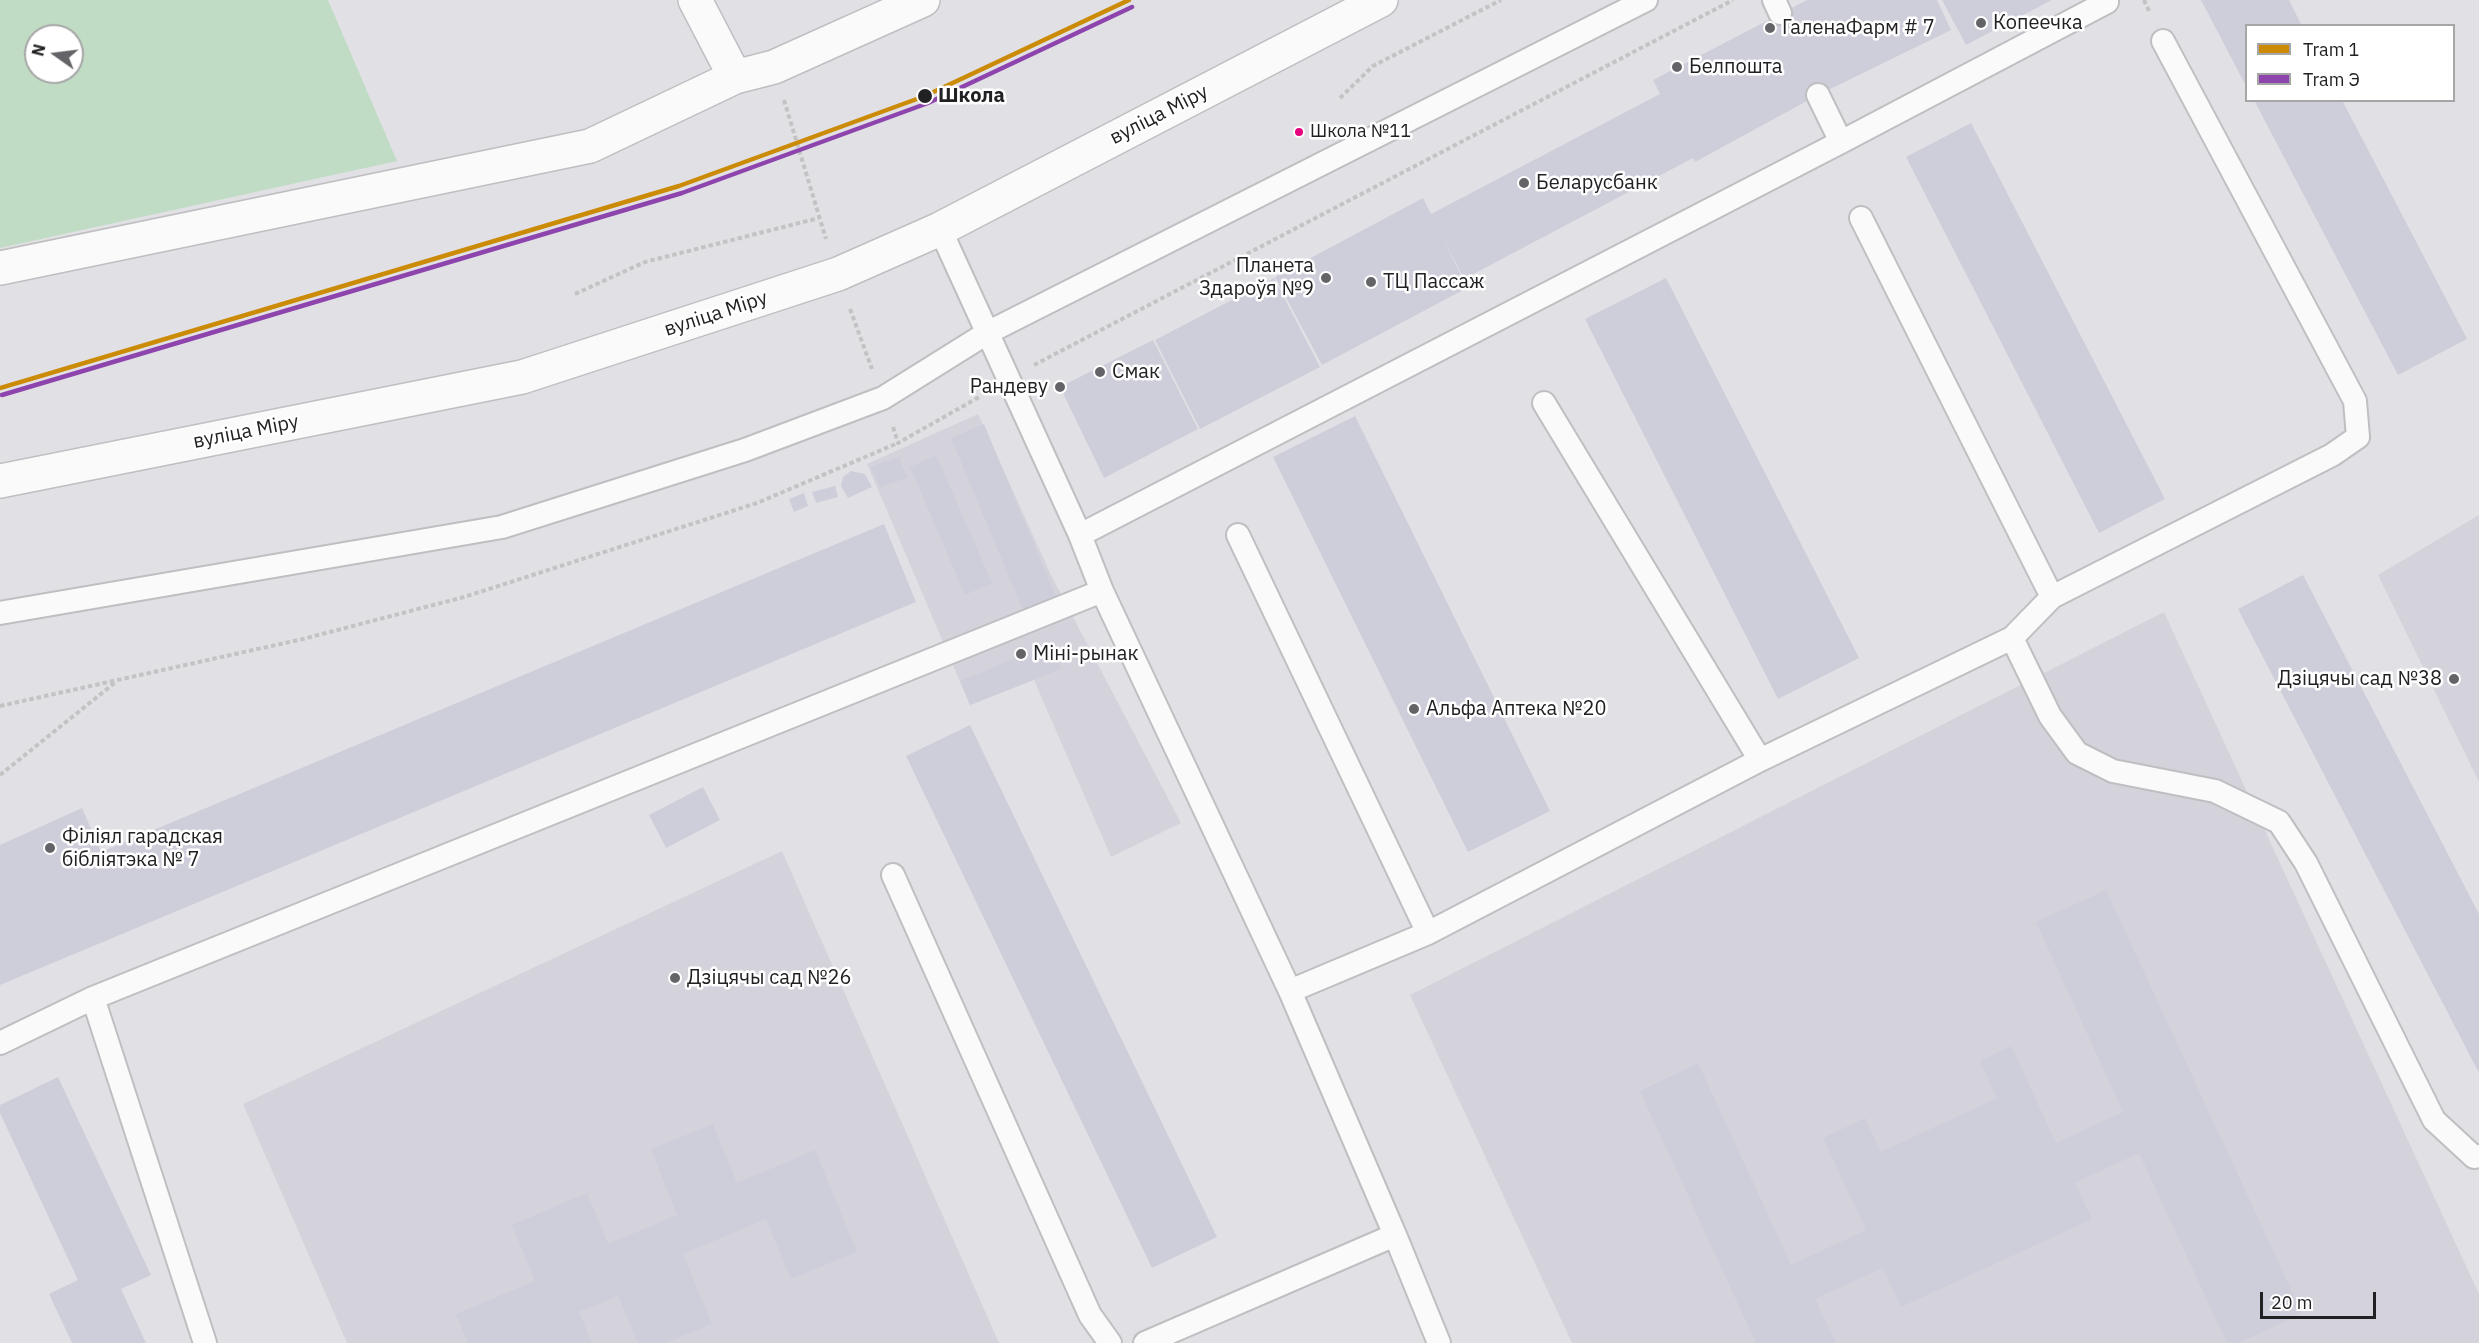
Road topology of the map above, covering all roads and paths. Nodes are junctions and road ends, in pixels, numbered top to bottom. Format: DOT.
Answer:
graph roads {
  1 [pos="695,0"];
  2 [pos="923,0"];
  3 [pos="1381,0"];
  4 [pos="1501,0"];
  5 [pos="1646,0"];
  6 [pos="1733,0"];
  7 [pos="2107,2"];
  8 [pos="2163,41"];
  9 [pos="735,77"];
  10 [pos="1818,95"];
  11 [pos="1340,98"];
  12 [pos="1841,142"];
  13 [pos="819,218"];
  14 [pos="1861,218"];
  15 [pos="940,229"];
  16 [pos="0,268"];
  17 [pos="576,294"];
  18 [pos="987,333"];
  19 [pos="1045,358"];
  20 [pos="1544,403"];
  21 [pos="898,443"];
  22 [pos="0,481"];
  23 [pos="1080,535"];
  24 [pos="1238,535"];
  25 [pos="1102,591"];
  26 [pos="2052,597"];
  27 [pos="0,613"];
  28 [pos="2012,638"];
  29 [pos="118,680"];
  30 [pos="0,706"];
  31 [pos="1760,760"];
  32 [pos="0,775"];
  33 [pos="893,874"];
  34 [pos="1428,933"];
  35 [pos="1290,991"];
  36 [pos="93,998"];
  37 [pos="0,1043"];
  38 [pos="2479,1156"];
  39 [pos="1395,1235"];
  40 [pos="205,1343"];
  41 [pos="1110,1343"];
  42 [pos="1146,1343"];
  43 [pos="1439,1343"];
  1 -- 9 [label="main road"];
  2 -- 9 [label="main road"];
  3 -- 15 [label="main road, вуліца Міру"];
  4 -- 11 [label="path"];
  5 -- 18 [label="lane"];
  6 -- 19 [label="path"];
  7 -- 12 [label="lane"];
  8 -- 26 [label="lane"];
  9 -- 16 [label="main road"];
  10 -- 12 [label="lane"];
  12 -- 23 [label="lane"];
  13 -- 17 [label="path"];
  14 -- 26 [label="lane"];
  15 -- 18 [label="lane"];
  15 -- 22 [label="main road, вуліца Міру"];
  18 -- 23 [label="lane"];
  18 -- 27 [label="lane"];
  20 -- 31 [label="lane"];
  21 -- 29 [label="path"];
  23 -- 25 [label="lane"];
  24 -- 34 [label="lane"];
  25 -- 35 [label="lane"];
  25 -- 36 [label="lane"];
  26 -- 28 [label="lane"];
  28 -- 31 [label="lane"];
  28 -- 38 [label="lane"];
  29 -- 30 [label="path"];
  29 -- 32 [label="path"];
  31 -- 34 [label="lane"];
  33 -- 41 [label="lane"];
  34 -- 35 [label="lane"];
  35 -- 39 [label="lane"];
  36 -- 37 [label="lane"];
  36 -- 40 [label="lane"];
  39 -- 42 [label="lane"];
  39 -- 43 [label="lane"];
}
